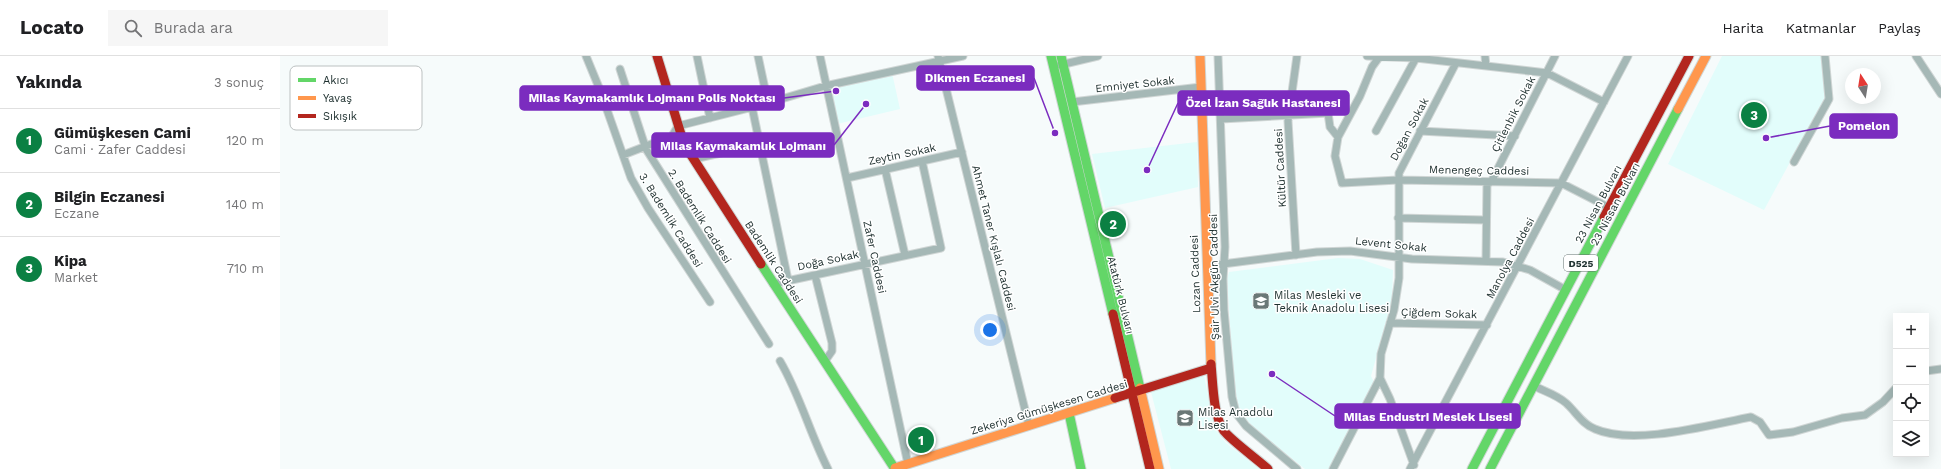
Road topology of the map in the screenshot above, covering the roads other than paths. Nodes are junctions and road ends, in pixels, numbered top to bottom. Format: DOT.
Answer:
graph roads {
  1 [pos="586,56"];
  2 [pos="658,56"];
  3 [pos="697,56"];
  4 [pos="758,56"];
  5 [pos="820,56"];
  6 [pos="963,56"];
  7 [pos="1051,56"];
  8 [pos="1098,56"];
  9 [pos="1200,56"];
  10 [pos="1218,56"];
  11 [pos="1297,56"];
  12 [pos="1366,56"];
  13 [pos="1485,56"];
  14 [pos="1555,56"];
  15 [pos="1628,56"];
  16 [pos="1689,56"];
  17 [pos="1706,56"];
  18 [pos="1825,56"];
  19 [pos="1916,56"];
  20 [pos="1379,57"];
  21 [pos="1416,58"];
  22 [pos="939,59"];
  23 [pos="1062,60"];
  24 [pos="1456,63"];
  25 [pos="1054,66"];
  26 [pos="1486,66"];
  27 [pos="620,69"];
  28 [pos="1547,73"];
  29 [pos="826,86"];
  30 [pos="1201,87"];
  31 [pos="1941,94"];
  32 [pos="1072,102"];
  33 [pos="1604,102"];
  34 [pos="768,103"];
  35 [pos="752,107"];
  36 [pos="1289,114"];
  37 [pos="710,118"];
  38 [pos="1221,119"];
  39 [pos="678,126"];
  40 [pos="1376,131"];
  41 [pos="1420,131"];
  42 [pos="1515,136"];
  43 [pos="1338,137"];
  44 [pos="760,144"];
  45 [pos="645,147"];
  46 [pos="962,152"];
  47 [pos="623,155"];
  48 [pos="694,159"];
  49 [pos="922,161"];
  50 [pos="1794,162"];
  51 [pos="886,169"];
  52 [pos="847,178"];
  53 [pos="1398,180"];
  54 [pos="1489,182"];
  55 [pos="1561,183"];
  56 [pos="1610,208"];
  57 [pos="1398,218"];
  58 [pos="1486,220"];
  59 [pos="905,255"];
  60 [pos="1296,255"];
  61 [pos="1399,258"];
  62 [pos="1486,261"];
  63 [pos="865,264"];
  64 [pos="1225,264"];
  65 [pos="1207,266"];
  66 [pos="1518,266"];
  67 [pos="814,274"];
  68 [pos="788,280"];
  69 [pos="773,284"];
  70 [pos="1566,290"];
  71 [pos="710,302"];
  72 [pos="1390,323"];
  73 [pos="1487,326"];
  74 [pos="769,344"];
  75 [pos="825,361"];
  76 [pos="780,362"];
  77 [pos="1212,368"];
  78 [pos="1941,368"];
  79 [pos="1929,370"];
  80 [pos="1380,378"];
  81 [pos="1534,386"];
  82 [pos="1893,391"];
  83 [pos="1137,392"];
  84 [pos="1068,413"];
  85 [pos="1029,426"];
  86 [pos="908,464"];
  87 [pos="1413,467"];
  88 [pos="895,468"];
  89 [pos="828,469"];
  90 [pos="1081,469"];
  91 [pos="1150,469"];
  92 [pos="1159,469"];
  93 [pos="1268,469"];
  94 [pos="1297,469"];
  95 [pos="1333,469"];
  96 [pos="1472,469"];
  97 [pos="1490,469"];
  1 -- 47 [label="street, 3. Bademlik Caddesi"];
  2 -- 39 [label="main road, Bademlik Caddesi"];
  3 -- 37 [label="street"];
  4 -- 34 [label="street"];
  5 -- 29 [label="street, Zafer Caddesi"];
  6 -- 22 [label="street"];
  7 -- 25 [label="main road, Atatürk Bulvarı"];
  8 -- 23 [label="street"];
  9 -- 30 [label="main road, Lozan Caddesi"];
  10 -- 38 [label="street, Şair Ulvi Akgün Caddesi"];
  11 -- 36 [label="street, Kültür Caddesi"];
  12 -- 20 [label="street"];
  13 -- 26 [label="street"];
  14 -- 28 [label="street, Çitlenbik Sokak"];
  15 -- 33 [label="street, Manolya Caddesi"];
  16 -- 56 [label="main road, 23 Nisan Bulvarı / D525"];
  17 -- 81 [label="main road, 23 Nissan Bulvarı / D525"];
  18 -- 50 [label="street"];
  19 -- 31 [label="street"];
  20 -- 21 [label="street"];
  20 -- 43 [label="street"];
  21 -- 24 [label="street"];
  21 -- 40 [label="street"];
  22 -- 29 [label="street"];
  22 -- 46 [label="street, Ahmet Taner Kışlalı Caddesi"];
  23 -- 25 [label="street"];
  23 -- 32 [label="main road, Atatürk Bulvarı"];
  24 -- 26 [label="street"];
  24 -- 41 [label="street, Doğan Sokak"];
  25 -- 83 [label="main road, Atatürk Bulvarı"];
  26 -- 28 [label="street"];
  27 -- 45 [label="street, 2. Bademlik Caddesi"];
  28 -- 33 [label="street"];
  28 -- 42 [label="street, Çitlenbik Sokak"];
  29 -- 34 [label="street"];
  29 -- 52 [label="street, Zafer Caddesi"];
  30 -- 32 [label="street, Emniyet Sokak"];
  30 -- 65 [label="main road, Lozan Caddesi"];
  32 -- 83 [label="main road, Atatürk Bulvarı"];
  33 -- 55 [label="street, Manolya Caddesi"];
  34 -- 35 [label="street"];
  35 -- 37 [label="street"];
  35 -- 44 [label="street"];
  36 -- 38 [label="street"];
  36 -- 43 [label="street"];
  36 -- 60 [label="street, Kültür Caddesi"];
  37 -- 39 [label="street"];
  38 -- 64 [label="street, Şair Ulvi Akgün Caddesi"];
  39 -- 45 [label="street"];
  39 -- 48 [label="main road, Bademlik Caddesi"];
  41 -- 42 [label="street"];
  41 -- 53 [label="street, Doğan Sokak"];
  42 -- 54 [label="street, Çitlenbik Sokak"];
  43 -- 53 [label="street, Menengeç Caddesi"];
  44 -- 48 [label="street"];
  44 -- 68 [label="street"];
  45 -- 47 [label="street"];
  45 -- 74 [label="street, 2. Bademlik Caddesi"];
  46 -- 49 [label="street, Zeytin Sokak"];
  46 -- 85 [label="street, Ahmet Taner Kışlalı Caddesi"];
  47 -- 71 [label="street, 3. Bademlik Caddesi"];
  48 -- 69 [label="main road, Bademlik Caddesi"];
  49 -- 51 [label="street, Zeytin Sokak"];
  49 -- 59 [label="street, Doğa Sokak"];
  51 -- 52 [label="street, Zeytin Sokak"];
  51 -- 59 [label="street"];
  52 -- 63 [label="street, Zafer Caddesi"];
  53 -- 54 [label="street, Menengeç Caddesi"];
  53 -- 57 [label="street, Doğan Sokak"];
  54 -- 55 [label="street, Menengeç Caddesi"];
  54 -- 58 [label="street"];
  55 -- 56 [label="street, Menengeç Caddesi"];
  55 -- 66 [label="street, Manolya Caddesi"];
  56 -- 70 [label="main road, 23 Nisan Bulvarı / D525"];
  57 -- 58 [label="street"];
  57 -- 61 [label="street, Doğan Sokak"];
  58 -- 62 [label="street"];
  59 -- 63 [label="street, Doğa Sokak"];
  60 -- 61 [label="street, Levent Sokak"];
  60 -- 64 [label="street, Levent Sokak"];
  61 -- 62 [label="street, Levent Sokak"];
  61 -- 72 [label="street, Doğan Sokak"];
  62 -- 66 [label="street, Levent Sokak"];
  63 -- 67 [label="street, Doğa Sokak"];
  63 -- 86 [label="street, Zafer Caddesi"];
  64 -- 65 [label="street, Levent Sokak"];
  64 -- 94 [label="street, Şair Ulvi Akgün Caddesi"];
  65 -- 77 [label="main road, Lozan Caddesi"];
  66 -- 70 [label="street, Levent Sokak"];
  66 -- 73 [label="street, Manolya Caddesi"];
  67 -- 68 [label="street, Doğa Sokak"];
  67 -- 75 [label="street"];
  68 -- 69 [label="street, Doğa Sokak"];
  69 -- 75 [label="main road, Bademlik Caddesi"];
  70 -- 96 [label="main road, 23 Nisan Bulvarı / D525"];
  72 -- 73 [label="street, Çiğdem Sokak"];
  72 -- 80 [label="street, Doğan Sokak"];
  73 -- 87 [label="street, Manolya Caddesi"];
  75 -- 88 [label="main road, Bademlik Caddesi"];
  76 -- 89 [label="street"];
  77 -- 83 [label="main road, Zekeriya Gümüşkesen Caddesi"];
  77 -- 93 [label="main road, Lozan Caddesi"];
  78 -- 79 [label="street"];
  80 -- 87 [label="street"];
  80 -- 95 [label="street"];
  81 -- 82 [label="street"];
  81 -- 97 [label="main road, 23 Nissan Bulvarı / D525"];
  83 -- 84 [label="main road, Zekeriya Gümüşkesen Caddesi"];
  83 -- 91 [label="main road, Atatürk Bulvarı"];
  83 -- 92 [label="main road, Atatürk Bulvarı"];
  84 -- 85 [label="main road, Zekeriya Gümüşkesen Caddesi"];
  84 -- 90 [label="main road"];
  85 -- 86 [label="main road, Zekeriya Gümüşkesen Caddesi"];
  86 -- 88 [label="main road, Zekeriya Gümüşkesen Caddesi"];
}
